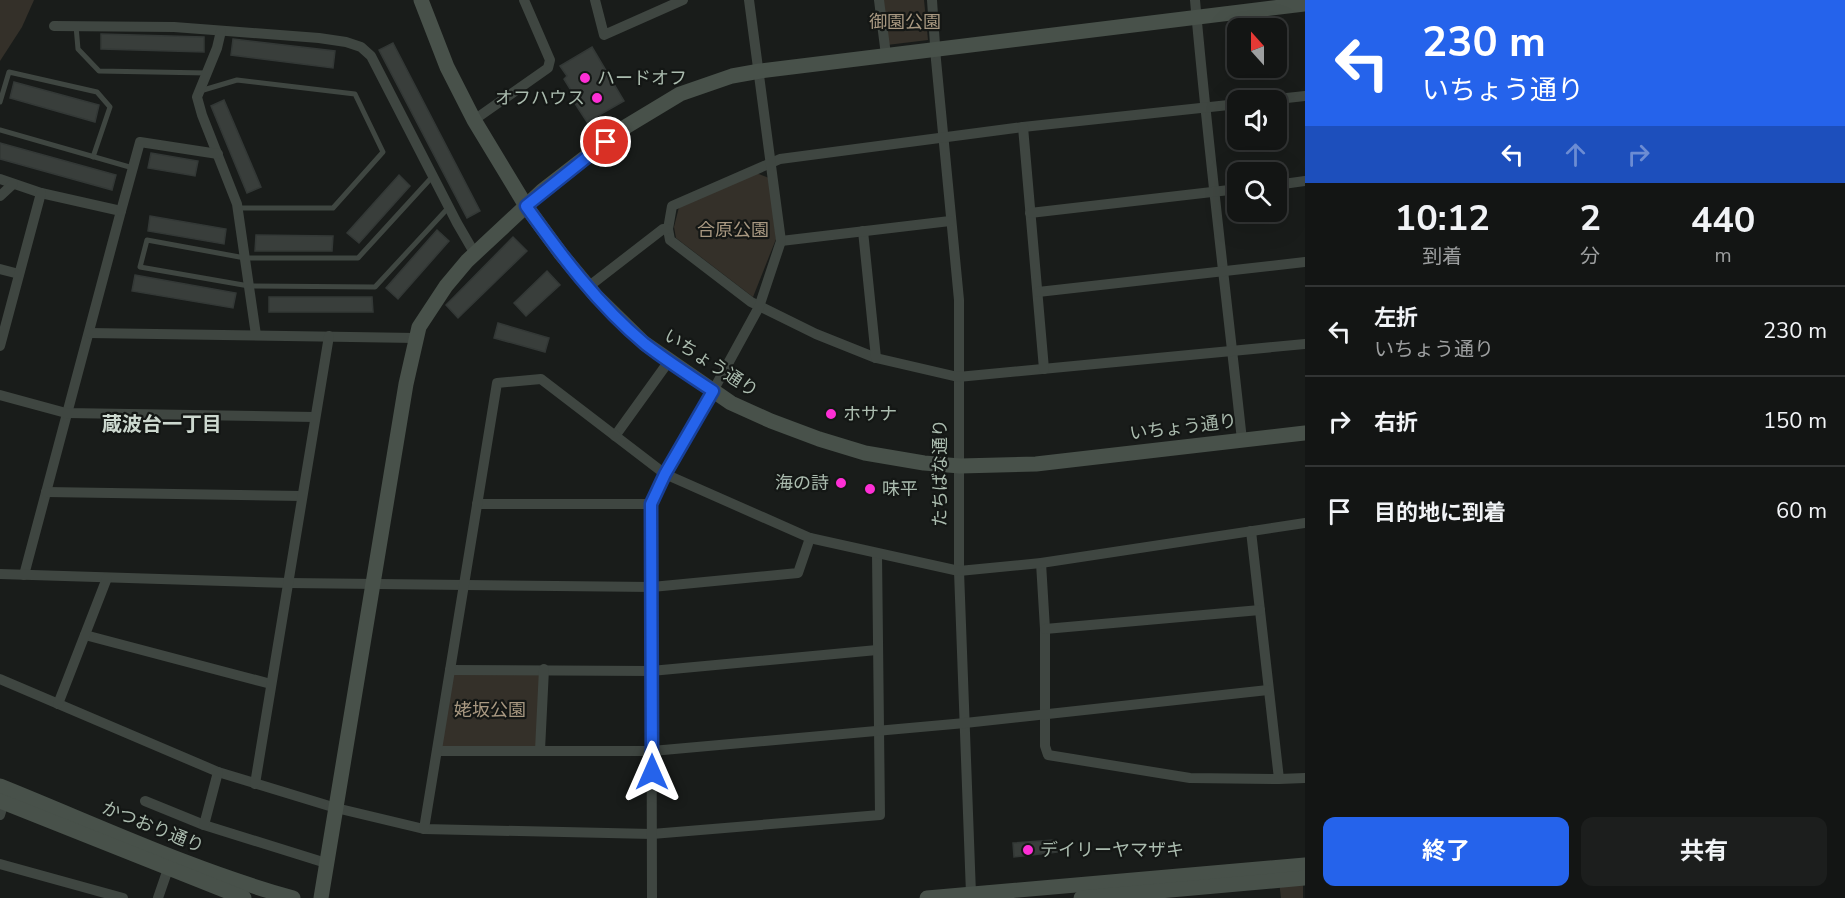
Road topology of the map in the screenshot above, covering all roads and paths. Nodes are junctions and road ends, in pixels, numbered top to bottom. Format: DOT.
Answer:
graph roads {
  1 [pos="422,0"];
  2 [pos="524,0"];
  3 [pos="595,0"];
  4 [pos="749,0"];
  5 [pos="879,0"];
  6 [pos="932,0"];
  7 [pos="1195,0"];
  8 [pos="678,1"];
  9 [pos="1305,4"];
  10 [pos="1196,17"];
  11 [pos="54,26"];
  12 [pos="76,26"];
  13 [pos="221,31"];
  14 [pos="935,50"];
  15 [pos="886,55"];
  16 [pos="760,71"];
  17 [pos="207,73"];
  18 [pos="199,92"];
  19 [pos="1305,96"];
  20 [pos="1287,98"];
  21 [pos="0,102"];
  22 [pos="1227,105"];
  23 [pos="1205,108"];
  24 [pos="474,120"];
  25 [pos="1023,127"];
  26 [pos="0,130"];
  27 [pos="943,137"];
  28 [pos="218,154"];
  29 [pos="93,157"];
  30 [pos="771,162"];
  31 [pos="133,168"];
  32 [pos="433,176"];
  33 [pos="0,179"];
  34 [pos="1305,181"];
  35 [pos="1287,183"];
  36 [pos="13,184"];
  37 [pos="1227,190"];
  38 [pos="1214,192"];
  39 [pos="41,193"];
  40 [pos="0,196"];
  41 [pos="526,206"];
  42 [pos="238,207"];
  43 [pos="449,207"];
  44 [pos="121,211"];
  45 [pos="1030,213"];
  46 [pos="950,221"];
  47 [pos="668,229"];
  48 [pos="862,231"];
  49 [pos="781,241"];
  50 [pos="475,254"];
  51 [pos="245,258"];
  52 [pos="1305,262"];
  53 [pos="0,269"];
  54 [pos="1224,271"];
  55 [pos="19,274"];
  56 [pos="249,286"];
  57 [pos="588,287"];
  58 [pos="1038,292"];
  59 [pos="759,307"];
  60 [pos="88,333"];
  61 [pos="256,335"];
  62 [pos="329,336"];
  63 [pos="416,338"];
  64 [pos="1305,344"];
  65 [pos="0,346"];
  66 [pos="1233,351"];
  67 [pos="876,358"];
  68 [pos="669,361"];
  69 [pos="1044,369"];
  70 [pos="958,378"];
  71 [pos="713,391"];
  72 [pos="0,394"];
  73 [pos="66,413"];
  74 [pos="315,417"];
  75 [pos="1305,433"];
  76 [pos="615,436"];
  77 [pos="1242,440"];
  78 [pos="960,466"];
  79 [pos="665,474"];
  80 [pos="46,492"];
  81 [pos="302,496"];
  82 [pos="477,504"];
  83 [pos="651,504"];
  84 [pos="1305,523"];
  85 [pos="1251,531"];
  86 [pos="810,538"];
  87 [pos="877,554"];
  88 [pos="1041,563"];
  89 [pos="959,572"];
  90 [pos="0,574"];
  91 [pos="24,575"];
  92 [pos="107,578"];
  93 [pos="289,582"];
  94 [pos="374,583"];
  95 [pos="464,585"];
  96 [pos="652,587"];
  97 [pos="1260,610"];
  98 [pos="1045,629"];
  99 [pos="85,635"];
  100 [pos="877,650"];
  101 [pos="544,669"];
  102 [pos="450,670"];
  103 [pos="651,670"];
  104 [pos="0,679"];
  105 [pos="271,684"];
  106 [pos="1268,690"];
  107 [pos="58,704"];
  108 [pos="1044,715"];
  109 [pos="965,723"];
  110 [pos="878,730"];
  111 [pos="540,750"];
  112 [pos="437,751"];
  113 [pos="652,752"];
  114 [pos="218,772"];
  115 [pos="1305,778"];
  116 [pos="1279,780"];
  117 [pos="255,784"];
  118 [pos="2,799"];
  119 [pos="145,801"];
  120 [pos="336,808"];
  121 [pos="204,825"];
  122 [pos="424,829"];
  123 [pos="652,834"];
  124 [pos="327,863"];
  125 [pos="0,864"];
  126 [pos="1305,865"];
  127 [pos="168,869"];
  128 [pos="1305,878"];
  129 [pos="971,896"];
  130 [pos="123,898"];
  131 [pos="158,898"];
  132 [pos="244,898"];
  133 [pos="293,898"];
  134 [pos="321,898"];
  135 [pos="652,898"];
  136 [pos="927,898"];
  137 [pos="1081,898"];
  1 -- 24 [label="street, いちょう通り"];
  2 -- 24 [label="street"];
  3 -- 8 [label="street"];
  4 -- 16 [label="street"];
  5 -- 15 [label="street"];
  6 -- 14 [label="street, たちばな通り"];
  7 -- 10 [label="street"];
  9 -- 10 [label="street"];
  10 -- 14 [label="street"];
  10 -- 23 [label="street"];
  11 -- 12 [label="street"];
  12 -- 13 [label="street"];
  12 -- 17 [label="lane"];
  13 -- 17 [label="street"];
  13 -- 32 [label="street"];
  14 -- 15 [label="street"];
  14 -- 27 [label="street, たちばな通り"];
  15 -- 16 [label="street"];
  16 -- 30 [label="street"];
  16 -- 41 [label="street"];
  17 -- 18 [label="street"];
  18 -- 28 [label="street"];
  18 -- 42 [label="lane"];
  19 -- 20 [label="street"];
  21 -- 29 [label="lane"];
  22 -- 23 [label="street"];
  23 -- 25 [label="street"];
  23 -- 38 [label="street"];
  24 -- 41 [label="street, いちょう通り"];
  25 -- 27 [label="street"];
  25 -- 45 [label="street"];
  26 -- 29 [label="lane"];
  27 -- 30 [label="street"];
  27 -- 46 [label="street, たちばな通り"];
  28 -- 31 [label="street"];
  28 -- 42 [label="street"];
  29 -- 31 [label="lane"];
  30 -- 47 [label="street"];
  30 -- 49 [label="street"];
  31 -- 44 [label="street"];
  32 -- 43 [label="street"];
  32 -- 51 [label="lane"];
  33 -- 36 [label="street"];
  34 -- 35 [label="street"];
  36 -- 39 [label="street"];
  36 -- 40 [label="street"];
  37 -- 38 [label="street"];
  38 -- 45 [label="street"];
  38 -- 54 [label="street"];
  39 -- 44 [label="street"];
  39 -- 55 [label="street"];
  41 -- 50 [label="street"];
  41 -- 57 [label="street, いちょう通り"];
  42 -- 51 [label="street"];
  43 -- 50 [label="street"];
  43 -- 56 [label="lane"];
  44 -- 60 [label="street"];
  45 -- 58 [label="street"];
  46 -- 48 [label="street"];
  46 -- 70 [label="street, たちばな通り"];
  47 -- 57 [label="street"];
  47 -- 59 [label="street"];
  48 -- 49 [label="street"];
  48 -- 67 [label="street"];
  49 -- 59 [label="street"];
  50 -- 63 [label="street"];
  51 -- 56 [label="street"];
  51 -- 56 [label="lane"];
  52 -- 54 [label="street"];
  53 -- 55 [label="street"];
  54 -- 58 [label="street"];
  54 -- 66 [label="street"];
  55 -- 65 [label="street"];
  56 -- 61 [label="street"];
  57 -- 68 [label="street, いちょう通り"];
  58 -- 69 [label="street"];
  59 -- 67 [label="street"];
  59 -- 71 [label="street"];
  60 -- 61 [label="street"];
  60 -- 73 [label="street"];
  61 -- 62 [label="street"];
  62 -- 63 [label="street"];
  62 -- 74 [label="street"];
  63 -- 94 [label="street"];
  64 -- 66 [label="street"];
  66 -- 69 [label="street"];
  66 -- 77 [label="street"];
  67 -- 70 [label="street"];
  68 -- 71 [label="street, いちょう通り"];
  68 -- 76 [label="street"];
  69 -- 70 [label="street"];
  70 -- 78 [label="street, たちばな通り"];
  71 -- 78 [label="street, いちょう通り"];
  71 -- 79 [label="street"];
  72 -- 73 [label="street"];
  73 -- 74 [label="street"];
  73 -- 80 [label="street"];
  74 -- 81 [label="street"];
  75 -- 77 [label="street, いちょう通り"];
  76 -- 79 [label="street"];
  76 -- 82 [label="street"];
  77 -- 78 [label="street, いちょう通り"];
  78 -- 89 [label="street, たちばな通り"];
  79 -- 83 [label="street"];
  79 -- 86 [label="street"];
  80 -- 81 [label="street"];
  80 -- 91 [label="street"];
  81 -- 93 [label="street"];
  82 -- 83 [label="street"];
  82 -- 95 [label="street"];
  83 -- 96 [label="street"];
  84 -- 85 [label="street"];
  85 -- 88 [label="street"];
  85 -- 97 [label="street"];
  86 -- 87 [label="street"];
  86 -- 96 [label="street"];
  87 -- 89 [label="street"];
  87 -- 100 [label="street"];
  88 -- 89 [label="street"];
  88 -- 98 [label="street"];
  89 -- 109 [label="street, たちばな通り"];
  90 -- 91 [label="street"];
  91 -- 92 [label="street"];
  92 -- 93 [label="street"];
  92 -- 99 [label="street"];
  93 -- 94 [label="street"];
  93 -- 105 [label="street"];
  94 -- 95 [label="street"];
  94 -- 120 [label="street"];
  95 -- 96 [label="street"];
  95 -- 102 [label="street"];
  96 -- 103 [label="street"];
  97 -- 98 [label="street"];
  97 -- 106 [label="street"];
  98 -- 108 [label="street"];
  99 -- 105 [label="street"];
  99 -- 107 [label="street"];
  100 -- 103 [label="street"];
  100 -- 110 [label="street"];
  101 -- 102 [label="street"];
  101 -- 103 [label="street"];
  101 -- 111 [label="street"];
  102 -- 112 [label="street"];
  103 -- 113 [label="street"];
  104 -- 107 [label="street"];
  105 -- 117 [label="street"];
  106 -- 108 [label="street"];
  106 -- 116 [label="street"];
  107 -- 114 [label="street"];
  108 -- 109 [label="street"];
  108 -- 116 [label="street"];
  109 -- 110 [label="street"];
  109 -- 129 [label="street, たちばな通り"];
  110 -- 113 [label="street"];
  110 -- 123 [label="street"];
  111 -- 112 [label="street"];
  111 -- 113 [label="street"];
  112 -- 122 [label="street"];
  113 -- 123 [label="street"];
  114 -- 117 [label="street"];
  114 -- 121 [label="street"];
  115 -- 116 [label="street"];
  117 -- 120 [label="street"];
  118 -- 127 [label="street, かつおり通り"];
  118 -- 133 [label="street, かつおり通り"];
  119 -- 121 [label="street"];
  120 -- 122 [label="street"];
  120 -- 124 [label="street"];
  121 -- 124 [label="street"];
  122 -- 123 [label="street"];
  123 -- 135 [label="street"];
  124 -- 134 [label="street"];
  125 -- 130 [label="street"];
  126 -- 129 [label="street"];
  127 -- 131 [label="street"];
  127 -- 132 [label="street, かつおり通り"];
  128 -- 137 [label="street"];
  129 -- 136 [label="street"];
}
